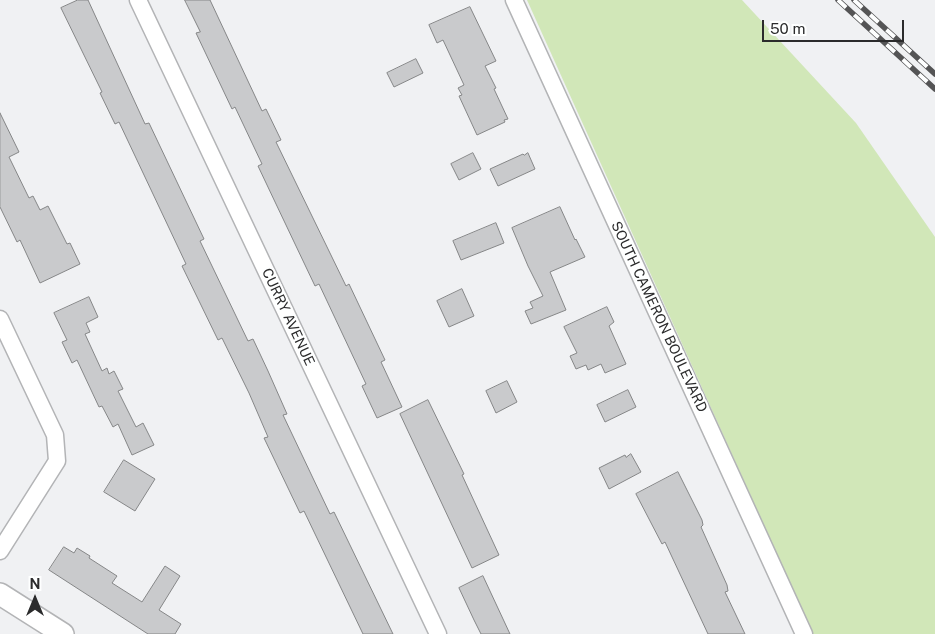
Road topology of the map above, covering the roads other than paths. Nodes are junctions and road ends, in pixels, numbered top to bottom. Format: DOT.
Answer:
graph roads {
  1 [pos="138,0"];
  2 [pos="514,0"];
  3 [pos="0,319"];
  4 [pos="0,552"];
  5 [pos="0,594"];
  6 [pos="63,634"];
  7 [pos="438,634"];
  8 [pos="804,634"];
  1 -- 7 [label="street, CURRY AVENUE"];
  2 -- 8 [label="street, SOUTH CAMERON BOULEVARD"];
  3 -- 4 [label="street"];
  5 -- 6 [label="street"];
}
